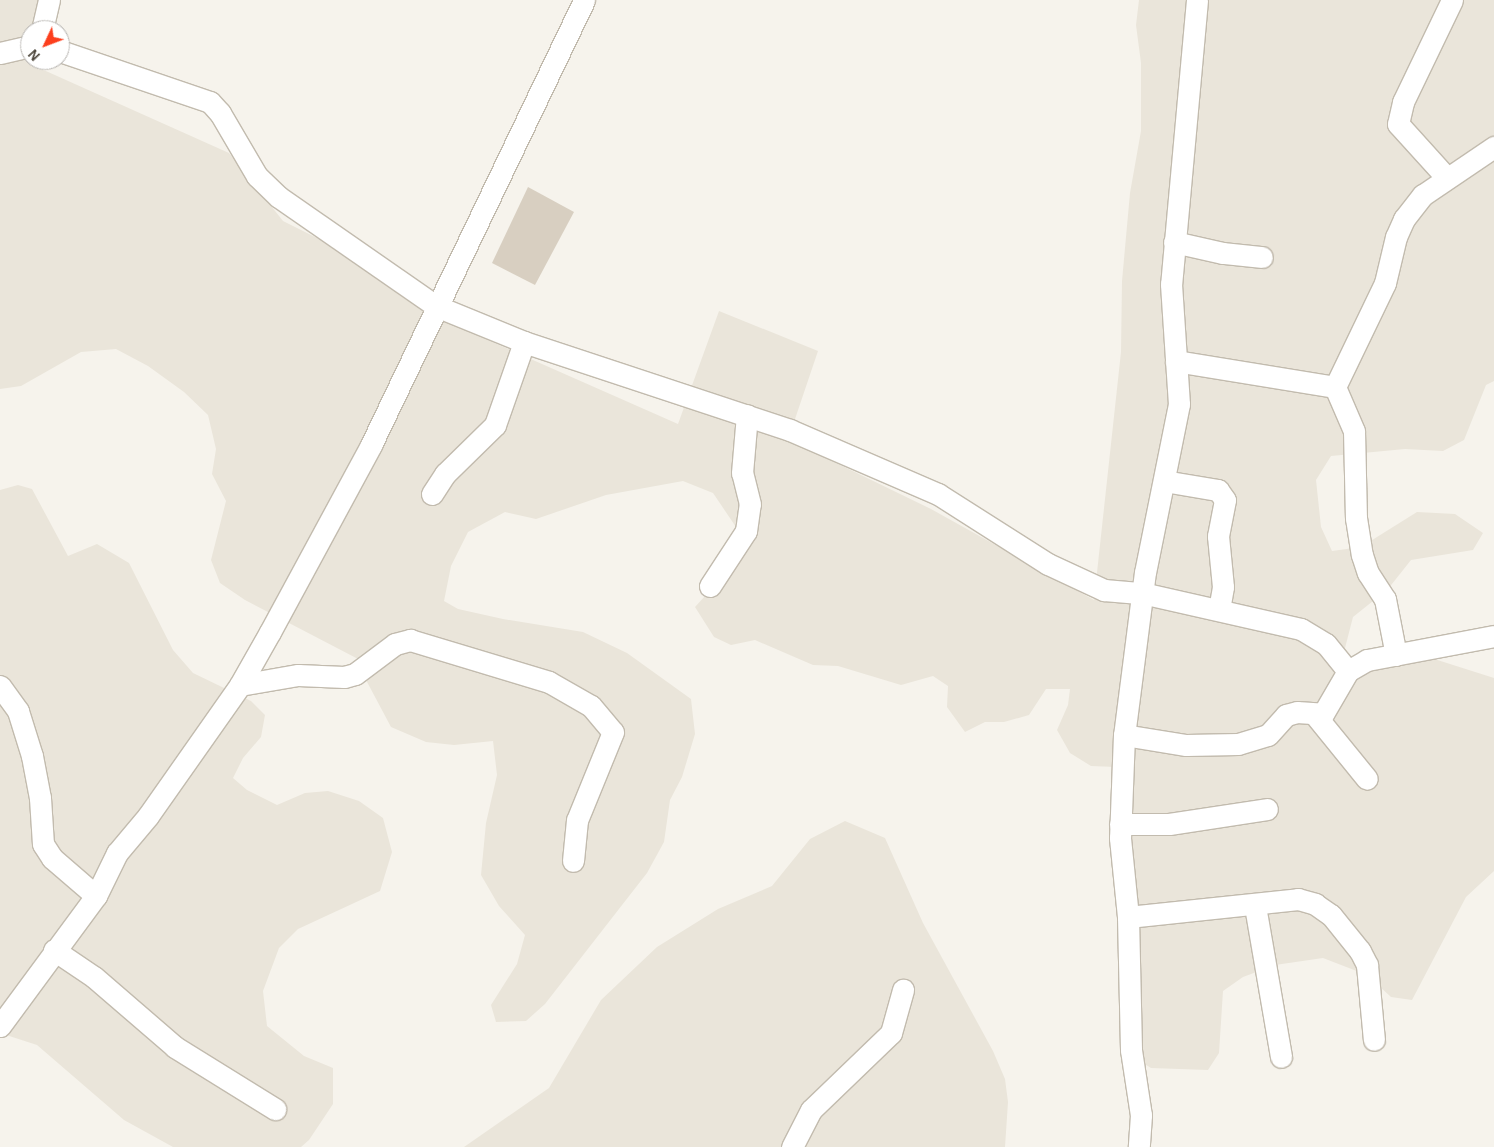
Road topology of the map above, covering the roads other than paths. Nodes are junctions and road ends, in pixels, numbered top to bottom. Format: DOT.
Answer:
graph roads {
  1 [pos="49,0"];
  2 [pos="584,0"];
  3 [pos="1196,0"];
  4 [pos="1452,0"];
  5 [pos="44,20"];
  6 [pos="20,48"];
  7 [pos="0,53"];
  8 [pos="70,54"];
  9 [pos="1494,147"];
  10 [pos="1447,178"];
  11 [pos="1174,242"];
  12 [pos="1262,257"];
  13 [pos="436,306"];
  14 [pos="524,342"];
  15 [pos="1176,361"];
  16 [pos="1335,387"];
  17 [pos="747,415"];
  18 [pos="1164,481"];
  19 [pos="432,494"];
  20 [pos="710,586"];
  21 [pos="1142,593"];
  22 [pos="1219,610"];
  23 [pos="1494,636"];
  24 [pos="1396,655"];
  25 [pos="1348,671"];
  26 [pos="240,685"];
  27 [pos="0,686"];
  28 [pos="1315,715"];
  29 [pos="1124,735"];
  30 [pos="1367,780"];
  31 [pos="1267,809"];
  32 [pos="1120,824"];
  33 [pos="574,861"];
  34 [pos="96,896"];
  35 [pos="1255,906"];
  36 [pos="1128,917"];
  37 [pos="54,950"];
  38 [pos="903,990"];
  39 [pos="0,1026"];
  40 [pos="1374,1040"];
  41 [pos="1281,1057"];
  42 [pos="275,1109"];
  43 [pos="792,1147"];
  44 [pos="1139,1147"];
  1 -- 5 [label="street"];
  2 -- 13 [label="street"];
  3 -- 11 [label="street"];
  4 -- 10 [label="street"];
  6 -- 7 [label="street"];
  8 -- 13 [label="street"];
  9 -- 10 [label="street"];
  10 -- 16 [label="street"];
  11 -- 12 [label="street"];
  11 -- 15 [label="street"];
  13 -- 14 [label="street"];
  13 -- 26 [label="street"];
  14 -- 17 [label="street"];
  14 -- 19 [label="street"];
  15 -- 16 [label="street"];
  15 -- 18 [label="street"];
  16 -- 24 [label="street"];
  17 -- 20 [label="street"];
  17 -- 21 [label="street"];
  18 -- 21 [label="street"];
  18 -- 22 [label="street"];
  21 -- 22 [label="street"];
  21 -- 29 [label="street"];
  22 -- 25 [label="street"];
  23 -- 24 [label="street"];
  24 -- 25 [label="street"];
  25 -- 28 [label="street"];
  26 -- 33 [label="street"];
  26 -- 34 [label="street"];
  27 -- 34 [label="street"];
  28 -- 29 [label="street"];
  28 -- 30 [label="street"];
  29 -- 32 [label="street"];
  31 -- 32 [label="street"];
  32 -- 36 [label="street"];
  34 -- 37 [label="street"];
  35 -- 36 [label="street"];
  35 -- 40 [label="street"];
  35 -- 41 [label="street"];
  36 -- 44 [label="street"];
  37 -- 39 [label="street"];
  37 -- 42 [label="street"];
  38 -- 43 [label="street"];
}
